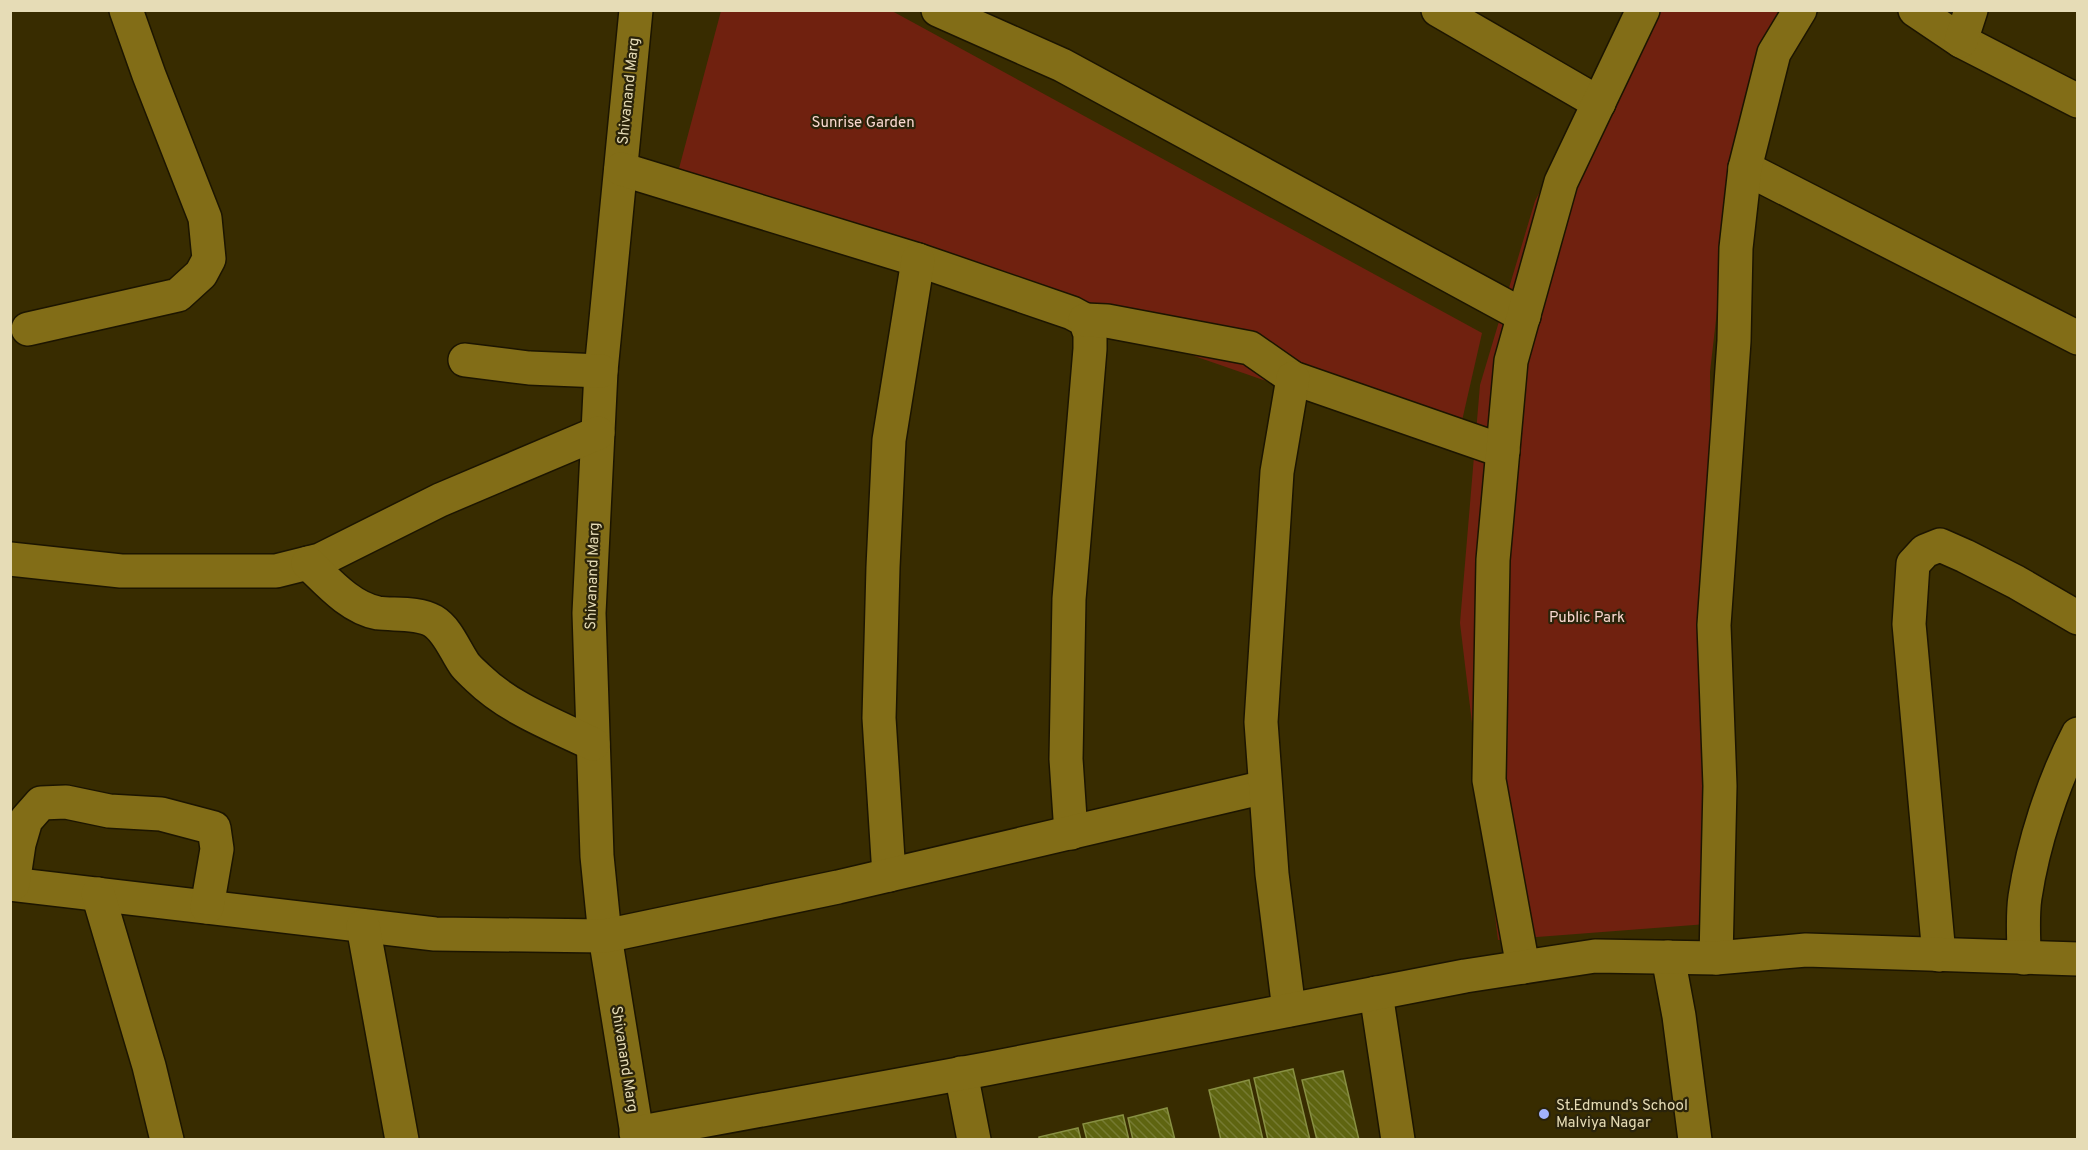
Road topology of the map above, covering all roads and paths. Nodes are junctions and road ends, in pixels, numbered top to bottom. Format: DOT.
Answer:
graph roads {
  1 [pos="126,10"];
  2 [pos="636,10"];
  3 [pos="938,10"];
  4 [pos="1438,10"];
  5 [pos="1643,10"];
  6 [pos="1800,10"];
  7 [pos="1915,10"];
  8 [pos="980,19"];
  9 [pos="1966,26"];
  10 [pos="2078,101"];
  11 [pos="1599,103"];
  12 [pos="1745,168"];
  13 [pos="621,170"];
  14 [pos="918,260"];
  15 [pos="1524,316"];
  16 [pos="1085,321"];
  17 [pos="28,328"];
  18 [pos="2078,338"];
  19 [pos="465,360"];
  20 [pos="601,371"];
  21 [pos="1293,378"];
  22 [pos="598,433"];
  23 [pos="1503,451"];
  24 [pos="10,559"];
  25 [pos="308,563"];
  26 [pos="2078,618"];
  27 [pos="2078,734"];
  28 [pos="593,744"];
  29 [pos="1265,787"];
  30 [pos="1071,833"];
  31 [pos="889,875"];
  32 [pos="12,884"];
  33 [pos="98,894"];
  34 [pos="207,907"];
  35 [pos="363,926"];
  36 [pos="605,936"];
  37 [pos="1939,955"];
  38 [pos="1668,957"];
  39 [pos="1716,958"];
  40 [pos="2024,958"];
  41 [pos="2078,959"];
  42 [pos="1523,967"];
  43 [pos="1376,993"];
  44 [pos="1289,1010"];
  45 [pos="961,1073"];
  46 [pos="637,1136"];
  47 [pos="167,1140"];
  48 [pos="402,1140"];
  49 [pos="974,1140"];
  50 [pos="1398,1140"];
  51 [pos="1695,1140"];
  1 -- 17 [label="street"];
  2 -- 13 [label="street, Shivanand Marg"];
  3 -- 8 [label="street"];
  4 -- 11 [label="street"];
  5 -- 11 [label="street"];
  6 -- 12 [label="street"];
  7 -- 9 [label="street"];
  8 -- 15 [label="street"];
  9 -- 10 [label="street"];
  11 -- 15 [label="street"];
  12 -- 18 [label="street"];
  12 -- 39 [label="street"];
  13 -- 14 [label="street"];
  13 -- 20 [label="street, Shivanand Marg"];
  14 -- 16 [label="street"];
  14 -- 31 [label="street"];
  15 -- 23 [label="street"];
  16 -- 21 [label="street"];
  16 -- 30 [label="street"];
  19 -- 20 [label="street"];
  20 -- 22 [label="street, Shivanand Marg"];
  21 -- 23 [label="street"];
  21 -- 29 [label="street"];
  22 -- 25 [label="street"];
  22 -- 28 [label="street, Shivanand Marg"];
  23 -- 42 [label="street"];
  24 -- 25 [label="street"];
  25 -- 28 [label="street"];
  26 -- 37 [label="street"];
  27 -- 40 [label="street"];
  28 -- 36 [label="street, Shivanand Marg"];
  29 -- 30 [label="street"];
  29 -- 44 [label="street"];
  30 -- 31 [label="street"];
  31 -- 36 [label="street"];
  32 -- 33 [label="street"];
  32 -- 34 [label="street"];
  33 -- 34 [label="street"];
  33 -- 47 [label="street"];
  34 -- 35 [label="street"];
  35 -- 36 [label="street"];
  35 -- 48 [label="street"];
  36 -- 46 [label="street, Shivanand Marg"];
  37 -- 39 [label="street"];
  37 -- 40 [label="street"];
  38 -- 39 [label="street"];
  38 -- 42 [label="street"];
  38 -- 51 [label="street"];
  40 -- 41 [label="street"];
  42 -- 43 [label="street"];
  43 -- 44 [label="street"];
  43 -- 50 [label="street"];
  44 -- 45 [label="street"];
  45 -- 46 [label="street"];
  45 -- 49 [label="street"];
}
